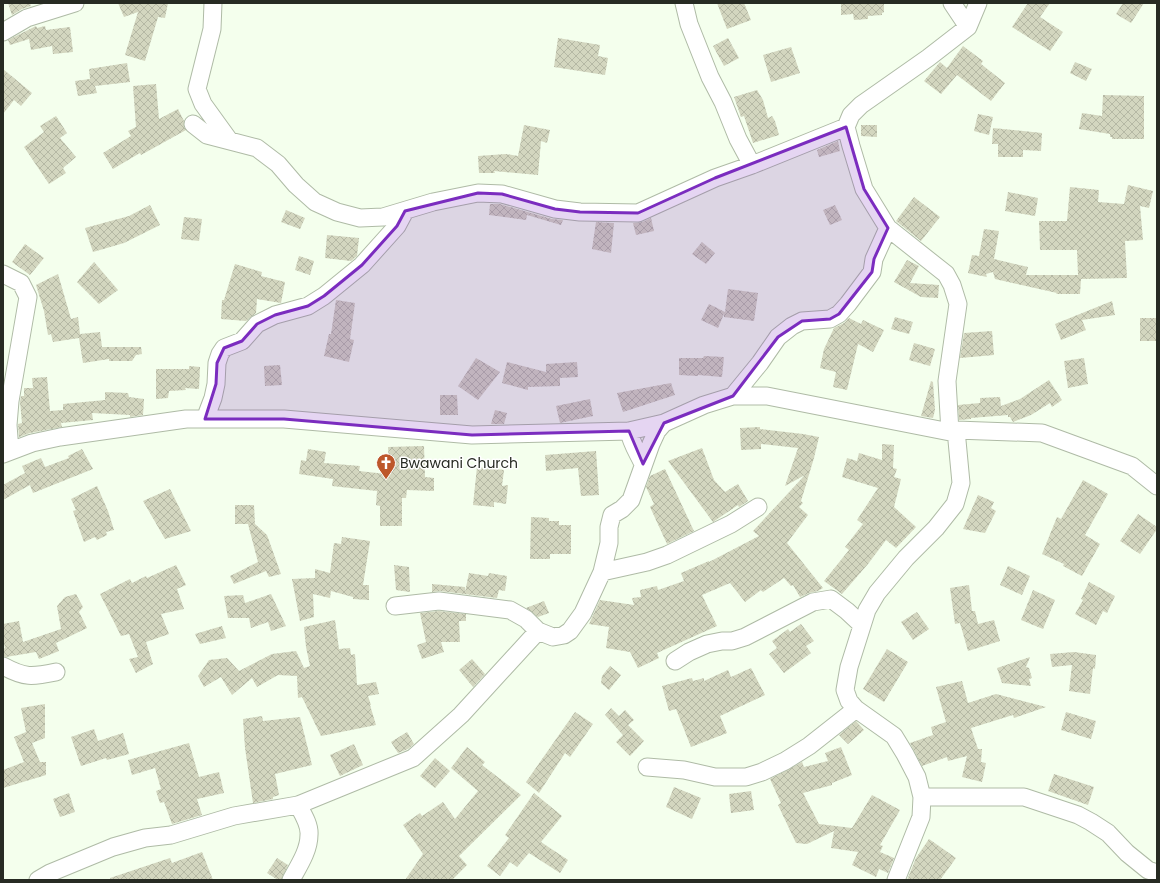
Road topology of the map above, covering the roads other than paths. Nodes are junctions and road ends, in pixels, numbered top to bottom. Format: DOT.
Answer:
graph roads {
  1 [pos="75,3"];
  2 [pos="213,3"];
  3 [pos="684,3"];
  4 [pos="952,3"];
  5 [pos="978,3"];
  6 [pos="968,27"];
  7 [pos="3,32"];
  8 [pos="193,124"];
  9 [pos="846,127"];
  10 [pos="229,140"];
  11 [pos="752,165"];
  12 [pos="405,211"];
  13 [pos="888,228"];
  14 [pos="3,274"];
  15 [pos="733,396"];
  16 [pos="206,419"];
  17 [pos="664,423"];
  18 [pos="629,431"];
  19 [pos="953,431"];
  20 [pos="7,453"];
  21 [pos="643,464"];
  22 [pos="1157,486"];
  23 [pos="758,507"];
  24 [pos="602,572"];
  25 [pos="395,606"];
  26 [pos="862,625"];
  27 [pos="538,631"];
  28 [pos="675,661"];
  29 [pos="3,666"];
  30 [pos="56,672"];
  31 [pos="856,709"];
  32 [pos="647,766"];
  33 [pos="922,797"];
  34 [pos="298,805"];
  35 [pos="1157,873"];
  36 [pos="38,880"];
  37 [pos="291,880"];
  38 [pos="896,880"];
  1 -- 7 [label="street"];
  2 -- 10 [label="street"];
  3 -- 11 [label="street"];
  4 -- 6 [label="street"];
  5 -- 6 [label="street"];
  6 -- 9 [label="street"];
  8 -- 10 [label="street"];
  9 -- 11 [label="street"];
  9 -- 13 [label="street"];
  10 -- 12 [label="street"];
  11 -- 12 [label="street"];
  12 -- 16 [label="street"];
  13 -- 15 [label="street"];
  13 -- 19 [label="street"];
  14 -- 20 [label="street"];
  15 -- 17 [label="street"];
  15 -- 19 [label="street"];
  16 -- 18 [label="street"];
  16 -- 20 [label="street"];
  17 -- 18 [label="street"];
  17 -- 21 [label="street"];
  18 -- 21 [label="street"];
  19 -- 22 [label="street"];
  19 -- 26 [label="street"];
  21 -- 24 [label="street"];
  23 -- 24 [label="street"];
  24 -- 27 [label="street"];
  25 -- 27 [label="street"];
  26 -- 28 [label="street"];
  26 -- 31 [label="street"];
  27 -- 34 [label="street"];
  29 -- 30 [label="street"];
  31 -- 32 [label="street"];
  31 -- 33 [label="street"];
  33 -- 35 [label="street"];
  33 -- 38 [label="street"];
  34 -- 36 [label="street"];
  34 -- 37 [label="street"];
}
